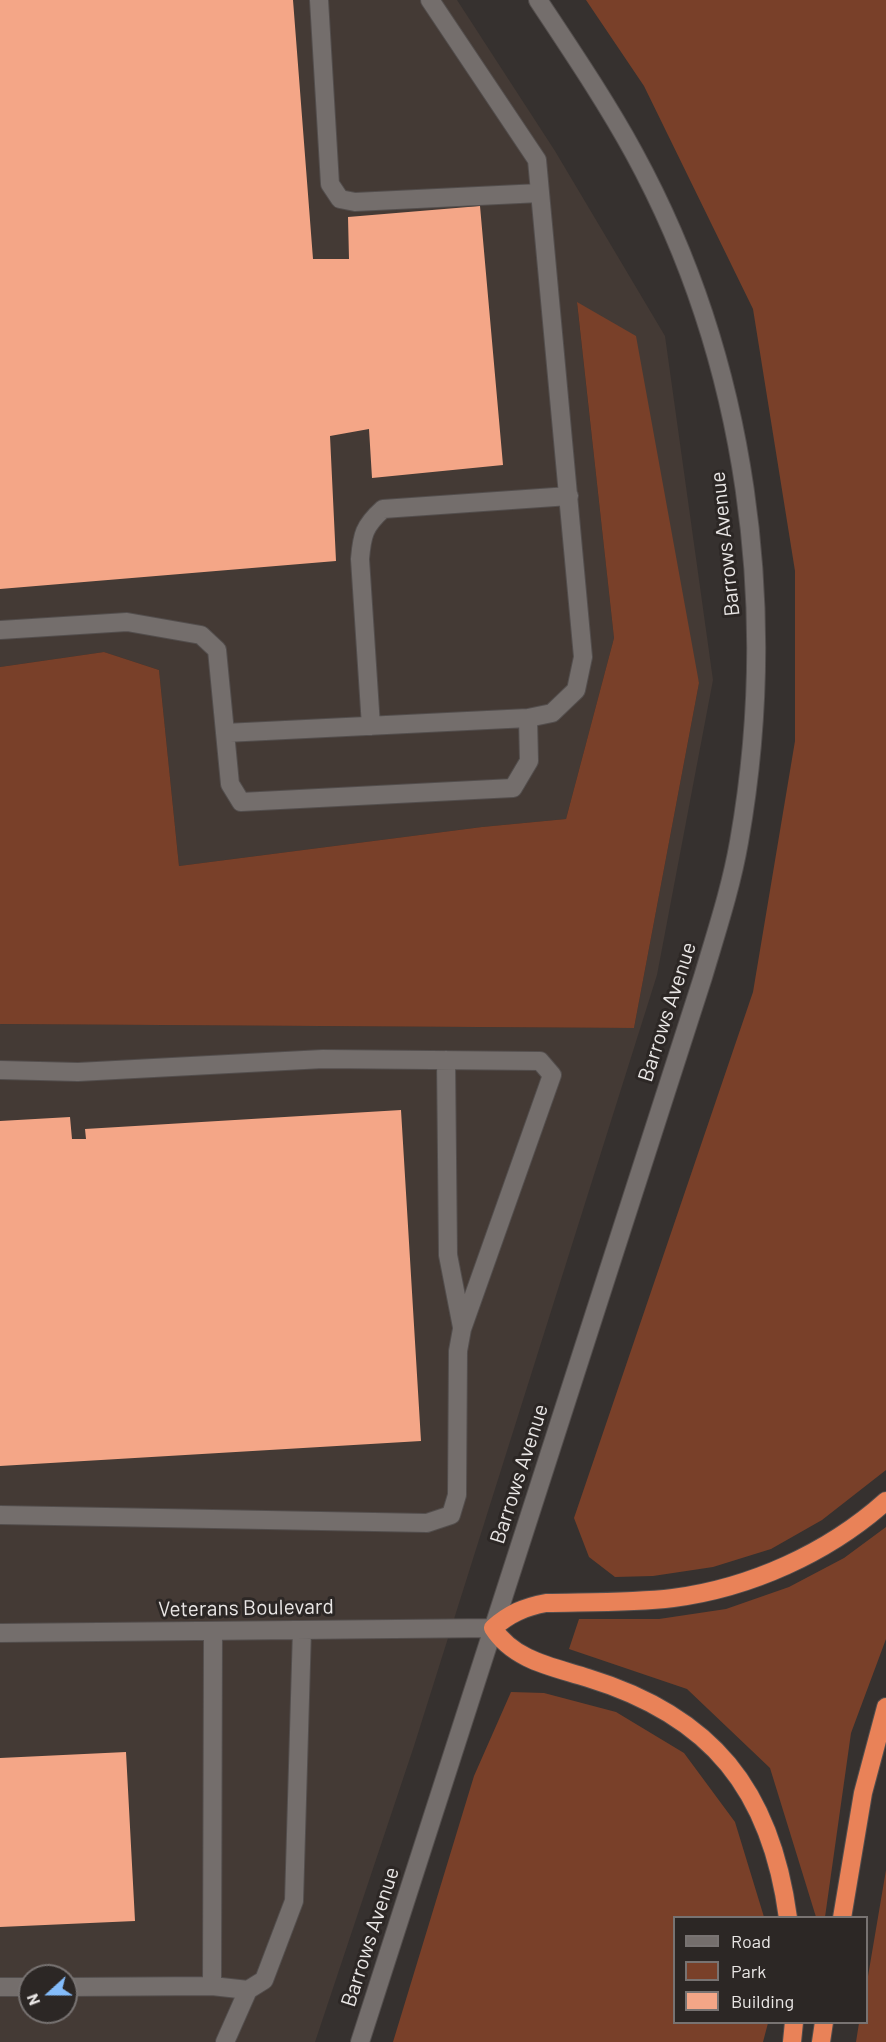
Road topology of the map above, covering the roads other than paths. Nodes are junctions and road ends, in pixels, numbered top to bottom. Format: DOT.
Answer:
graph roads {
  1 [pos="319,0"];
  2 [pos="430,0"];
  3 [pos="538,0"];
  4 [pos="540,192"];
  5 [pos="569,496"];
  6 [pos="0,630"];
  7 [pos="528,718"];
  8 [pos="371,726"];
  9 [pos="225,733"];
  10 [pos="446,1060"];
  11 [pos="0,1070"];
  12 [pos="462,1329"];
  13 [pos="886,1502"];
  14 [pos="0,1515"];
  15 [pos="493,1628"];
  16 [pos="302,1630"];
  17 [pos="213,1631"];
  18 [pos="0,1633"];
  19 [pos="886,1707"];
  20 [pos="788,1916"];
  21 [pos="842,1916"];
  22 [pos="212,1986"];
  23 [pos="0,1987"];
  24 [pos="18,1987"];
  25 [pos="78,1987"];
  26 [pos="248,1989"];
  27 [pos="794,2024"];
  28 [pos="824,2024"];
  29 [pos="225,2042"];
  30 [pos="360,2042"];
  31 [pos="792,2042"];
  32 [pos="821,2042"];
  1 -- 4 [label="street"];
  2 -- 4 [label="street"];
  3 -- 15 [label="street, Barrows Avenue"];
  4 -- 5 [label="street"];
  5 -- 7 [label="street"];
  5 -- 8 [label="street"];
  6 -- 9 [label="street"];
  7 -- 8 [label="street"];
  7 -- 9 [label="street"];
  8 -- 9 [label="street"];
  10 -- 11 [label="street"];
  10 -- 12 [label="street"];
  10 -- 12 [label="street"];
  12 -- 14 [label="street"];
  13 -- 15 [label="highway"];
  15 -- 16 [label="street, Veterans Boulevard"];
  15 -- 20 [label="highway"];
  15 -- 30 [label="street, Barrows Avenue"];
  16 -- 17 [label="street, Veterans Boulevard"];
  16 -- 26 [label="street"];
  17 -- 18 [label="street, Veterans Boulevard"];
  17 -- 22 [label="street"];
  19 -- 21 [label="highway"];
  22 -- 25 [label="street"];
  22 -- 26 [label="street"];
  23 -- 24 [label="street"];
  26 -- 29 [label="street"];
  27 -- 31 [label="highway"];
  28 -- 32 [label="highway"];
}
